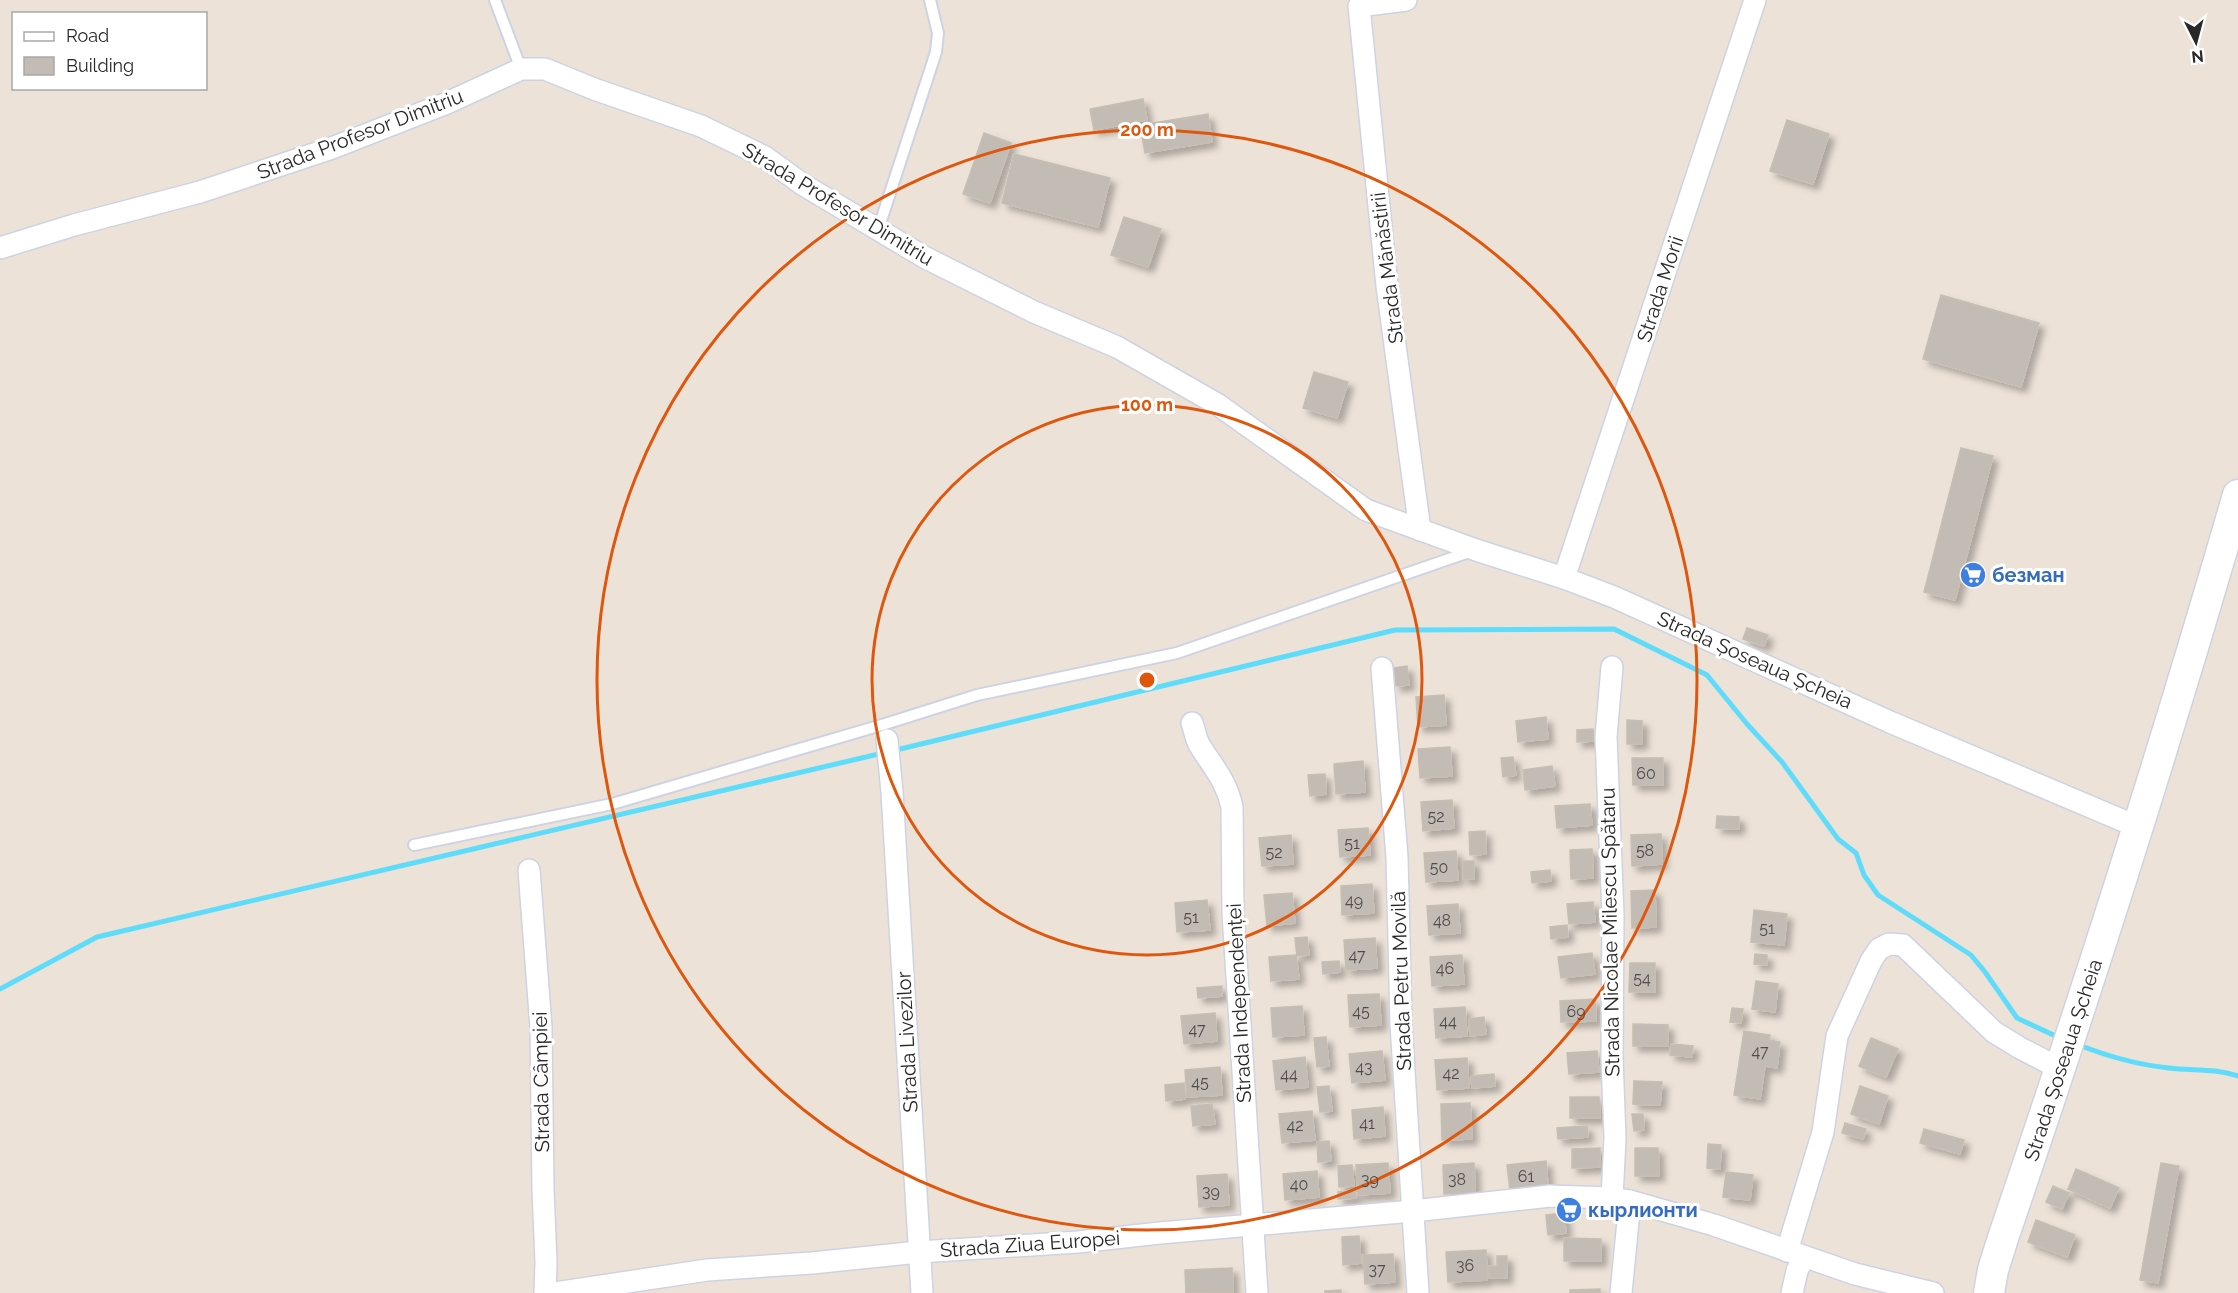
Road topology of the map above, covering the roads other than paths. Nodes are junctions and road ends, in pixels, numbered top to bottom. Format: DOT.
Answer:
graph roads {
  1 [pos="495,0"];
  2 [pos="930,0"];
  3 [pos="1406,0"];
  4 [pos="1755,0"];
  5 [pos="521,69"];
  6 [pos="878,230"];
  7 [pos="0,248"];
  8 [pos="2238,495"];
  9 [pos="1366,510"];
  10 [pos="1420,530"];
  11 [pos="1476,550"];
  12 [pos="1564,578"];
  13 [pos="1612,667"];
  14 [pos="1383,668"];
  15 [pos="1192,723"];
  16 [pos="886,732"];
  17 [pos="2138,827"];
  18 [pos="414,845"];
  19 [pos="530,870"];
  20 [pos="2066,1053"];
  21 [pos="1621,1199"];
  22 [pos="1413,1211"];
  23 [pos="1252,1226"];
  24 [pos="919,1252"];
  25 [pos="1795,1255"];
  26 [pos="544,1293"];
  27 [pos="555,1293"];
  28 [pos="922,1293"];
  29 [pos="1257,1293"];
  30 [pos="1418,1293"];
  31 [pos="1622,1293"];
  32 [pos="1792,1293"];
  33 [pos="1933,1293"];
  34 [pos="1989,1293"];
  1 -- 5 [label="lane"];
  2 -- 6 [label="lane"];
  3 -- 10 [label="street, Strada Mănăstirii"];
  4 -- 12 [label="street, Strada Morii"];
  5 -- 6 [label="street, Strada Profesor Dimitriu"];
  5 -- 7 [label="street, Strada Profesor Dimitriu"];
  6 -- 9 [label="street, Strada Profesor Dimitriu"];
  8 -- 17 [label="main road, Strada Șoseaua Șcheia"];
  9 -- 10 [label="street, Strada Șoseaua Șcheia"];
  10 -- 11 [label="street, Strada Șoseaua Șcheia"];
  11 -- 12 [label="street, Strada Șoseaua Șcheia"];
  11 -- 16 [label="lane"];
  12 -- 17 [label="street, Strada Șoseaua Șcheia"];
  13 -- 21 [label="street, Strada Nicolae Milescu Spătaru"];
  14 -- 22 [label="street, Strada Petru Movilă"];
  15 -- 23 [label="street, Strada Independenței"];
  16 -- 18 [label="lane"];
  16 -- 24 [label="street, Strada Livezilor"];
  17 -- 20 [label="main road, Strada Șoseaua Șcheia"];
  19 -- 26 [label="street, Strada Câmpiei"];
  20 -- 25 [label="street"];
  20 -- 34 [label="main road, Strada Șoseaua Șcheia"];
  21 -- 22 [label="street, Strada Ziua Europei"];
  21 -- 25 [label="street, Strada Ziua Europei"];
  21 -- 31 [label="street, Strada Nicolae Milescu Spătaru"];
  22 -- 23 [label="street, Strada Ziua Europei"];
  22 -- 30 [label="street, Strada Petru Movilă"];
  23 -- 24 [label="street, Strada Ziua Europei"];
  23 -- 29 [label="street, Strada Independenței"];
  24 -- 27 [label="street, Strada Ziua Europei"];
  24 -- 28 [label="street, Strada Livezilor"];
  25 -- 32 [label="street"];
  25 -- 33 [label="street, Strada Ziua Europei"];
}
